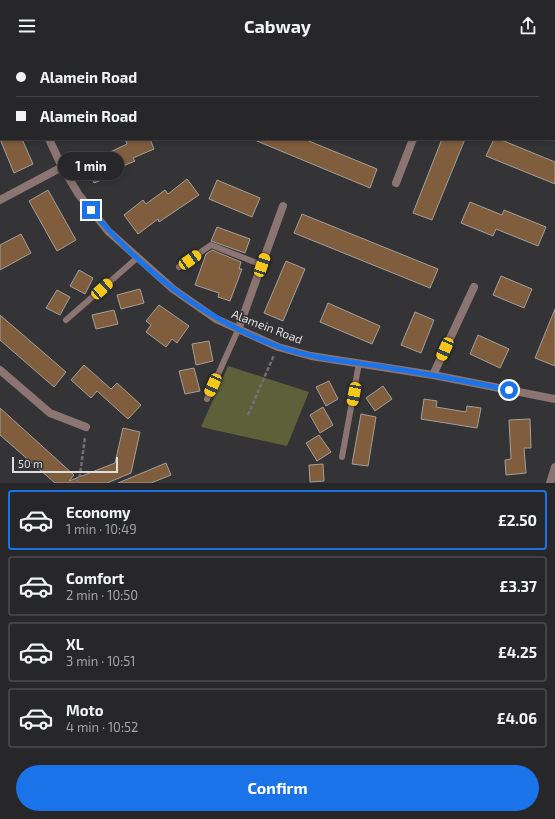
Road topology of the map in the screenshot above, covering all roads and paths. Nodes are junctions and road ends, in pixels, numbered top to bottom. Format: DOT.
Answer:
graph roads {
  1 [pos="49,140"];
  2 [pos="413,140"];
  3 [pos="62,167"];
  4 [pos="396,184"];
  5 [pos="0,200"];
  6 [pos="282,206"];
  7 [pos="137,258"];
  8 [pos="262,265"];
  9 [pos="179,267"];
  10 [pos="474,287"];
  11 [pos="66,320"];
  12 [pos="238,330"];
  13 [pos="278,347"];
  14 [pos="359,363"];
  15 [pos="0,370"];
  16 [pos="433,374"];
  17 [pos="207,399"];
  18 [pos="555,399"];
  19 [pos="248,415"];
  20 [pos="86,427"];
  21 [pos="342,457"];
  22 [pos="555,467"];
  23 [pos="76,483"];
  24 [pos="550,483"];
  1 -- 3 [label="street, Alamein Road"];
  2 -- 4 [label="street"];
  3 -- 5 [label="street"];
  3 -- 7 [label="street, Alamein Road"];
  6 -- 8 [label="street"];
  7 -- 11 [label="lane"];
  7 -- 12 [label="street, Alamein Road"];
  8 -- 9 [label="lane"];
  8 -- 12 [label="street"];
  10 -- 16 [label="street"];
  12 -- 13 [label="street, Alamein Road"];
  12 -- 17 [label="lane"];
  13 -- 14 [label="street, Alamein Road"];
  13 -- 19 [label="path"];
  14 -- 16 [label="street, Alamein Road"];
  14 -- 21 [label="lane"];
  15 -- 20 [label="street"];
  16 -- 18 [label="street, Alamein Road"];
  20 -- 23 [label="path"];
  22 -- 24 [label="street"];
}
